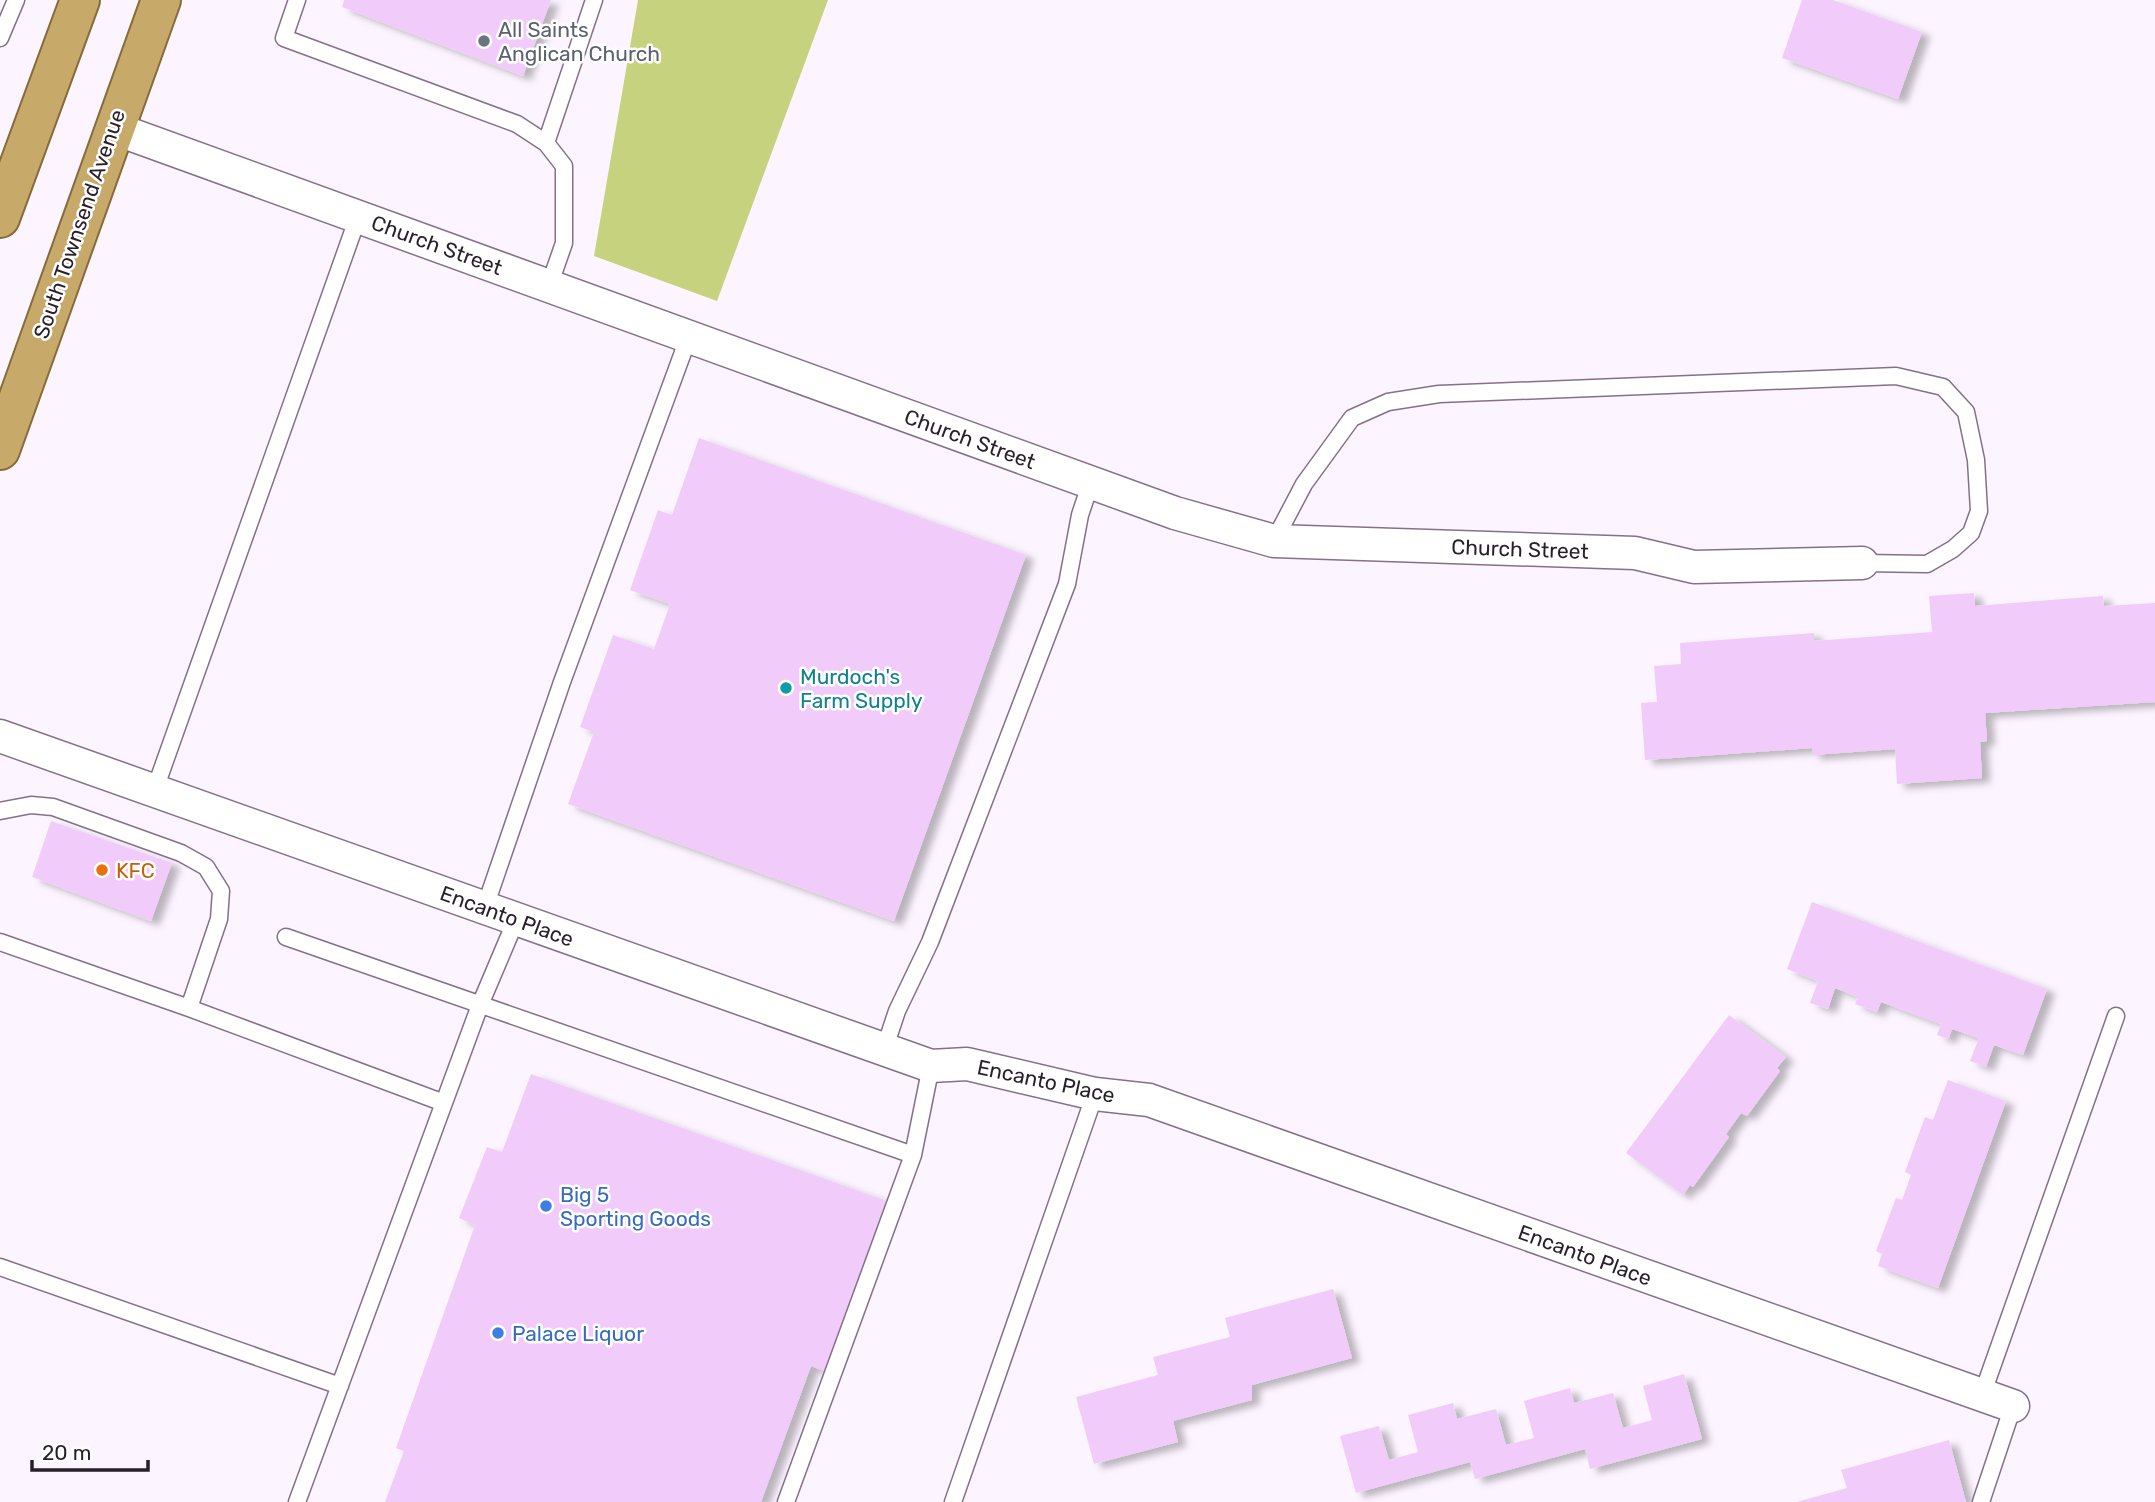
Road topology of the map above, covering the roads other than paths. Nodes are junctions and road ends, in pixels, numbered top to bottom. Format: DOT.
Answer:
graph roads {
  1 [pos="16,0"];
  2 [pos="80,0"];
  3 [pos="160,0"];
  4 [pos="297,0"];
  5 [pos="594,0"];
  6 [pos="0,38"];
  7 [pos="113,128"];
  8 [pos="546,143"];
  9 [pos="358,217"];
  10 [pos="0,218"];
  11 [pos="549,286"];
  12 [pos="689,336"];
  13 [pos="0,450"];
  14 [pos="1091,482"];
  15 [pos="1274,541"];
  16 [pos="1862,563"];
  17 [pos="0,736"];
  18 [pos="155,789"];
  19 [pos="0,811"];
  20 [pos="485,907"];
  21 [pos="516,920"];
  22 [pos="286,937"];
  23 [pos="0,942"];
  24 [pos="480,1005"];
  25 [pos="189,1008"];
  26 [pos="2116,1016"];
  27 [pos="884,1050"];
  28 [pos="931,1066"];
  29 [pos="1095,1094"];
  30 [pos="444,1103"];
  31 [pos="913,1155"];
  32 [pos="0,1267"];
  33 [pos="340,1386"];
  34 [pos="1982,1395"];
  35 [pos="2013,1406"];
  36 [pos="297,1502"];
  37 [pos="786,1502"];
  38 [pos="953,1502"];
  39 [pos="1981,1502"];
  1 -- 6 [label="lane"];
  2 -- 10 [label="highway"];
  3 -- 7 [label="highway, South Townsend Avenue"];
  4 -- 8 [label="lane"];
  5 -- 8 [label="lane"];
  7 -- 9 [label="street, Church Street"];
  7 -- 13 [label="highway, South Townsend Avenue"];
  8 -- 11 [label="lane"];
  9 -- 11 [label="street, Church Street"];
  9 -- 18 [label="lane"];
  11 -- 12 [label="street, Church Street"];
  12 -- 14 [label="street, Church Street"];
  12 -- 20 [label="lane"];
  14 -- 15 [label="street, Church Street"];
  14 -- 27 [label="lane"];
  15 -- 16 [label="street, Church Street"];
  15 -- 16 [label="lane"];
  17 -- 18 [label="street, Encanto Place"];
  18 -- 20 [label="street, Encanto Place"];
  19 -- 25 [label="lane"];
  20 -- 21 [label="street, Encanto Place"];
  21 -- 24 [label="lane"];
  21 -- 27 [label="street, Encanto Place"];
  22 -- 24 [label="lane"];
  23 -- 25 [label="lane"];
  24 -- 30 [label="lane"];
  24 -- 31 [label="lane"];
  25 -- 30 [label="lane"];
  26 -- 34 [label="lane"];
  27 -- 28 [label="street, Encanto Place"];
  28 -- 29 [label="street, Encanto Place"];
  28 -- 31 [label="lane"];
  29 -- 34 [label="street, Encanto Place"];
  29 -- 38 [label="lane"];
  30 -- 33 [label="lane"];
  31 -- 37 [label="lane"];
  32 -- 33 [label="lane"];
  33 -- 36 [label="lane"];
  34 -- 35 [label="street, Encanto Place"];
  35 -- 39 [label="lane"];
}
